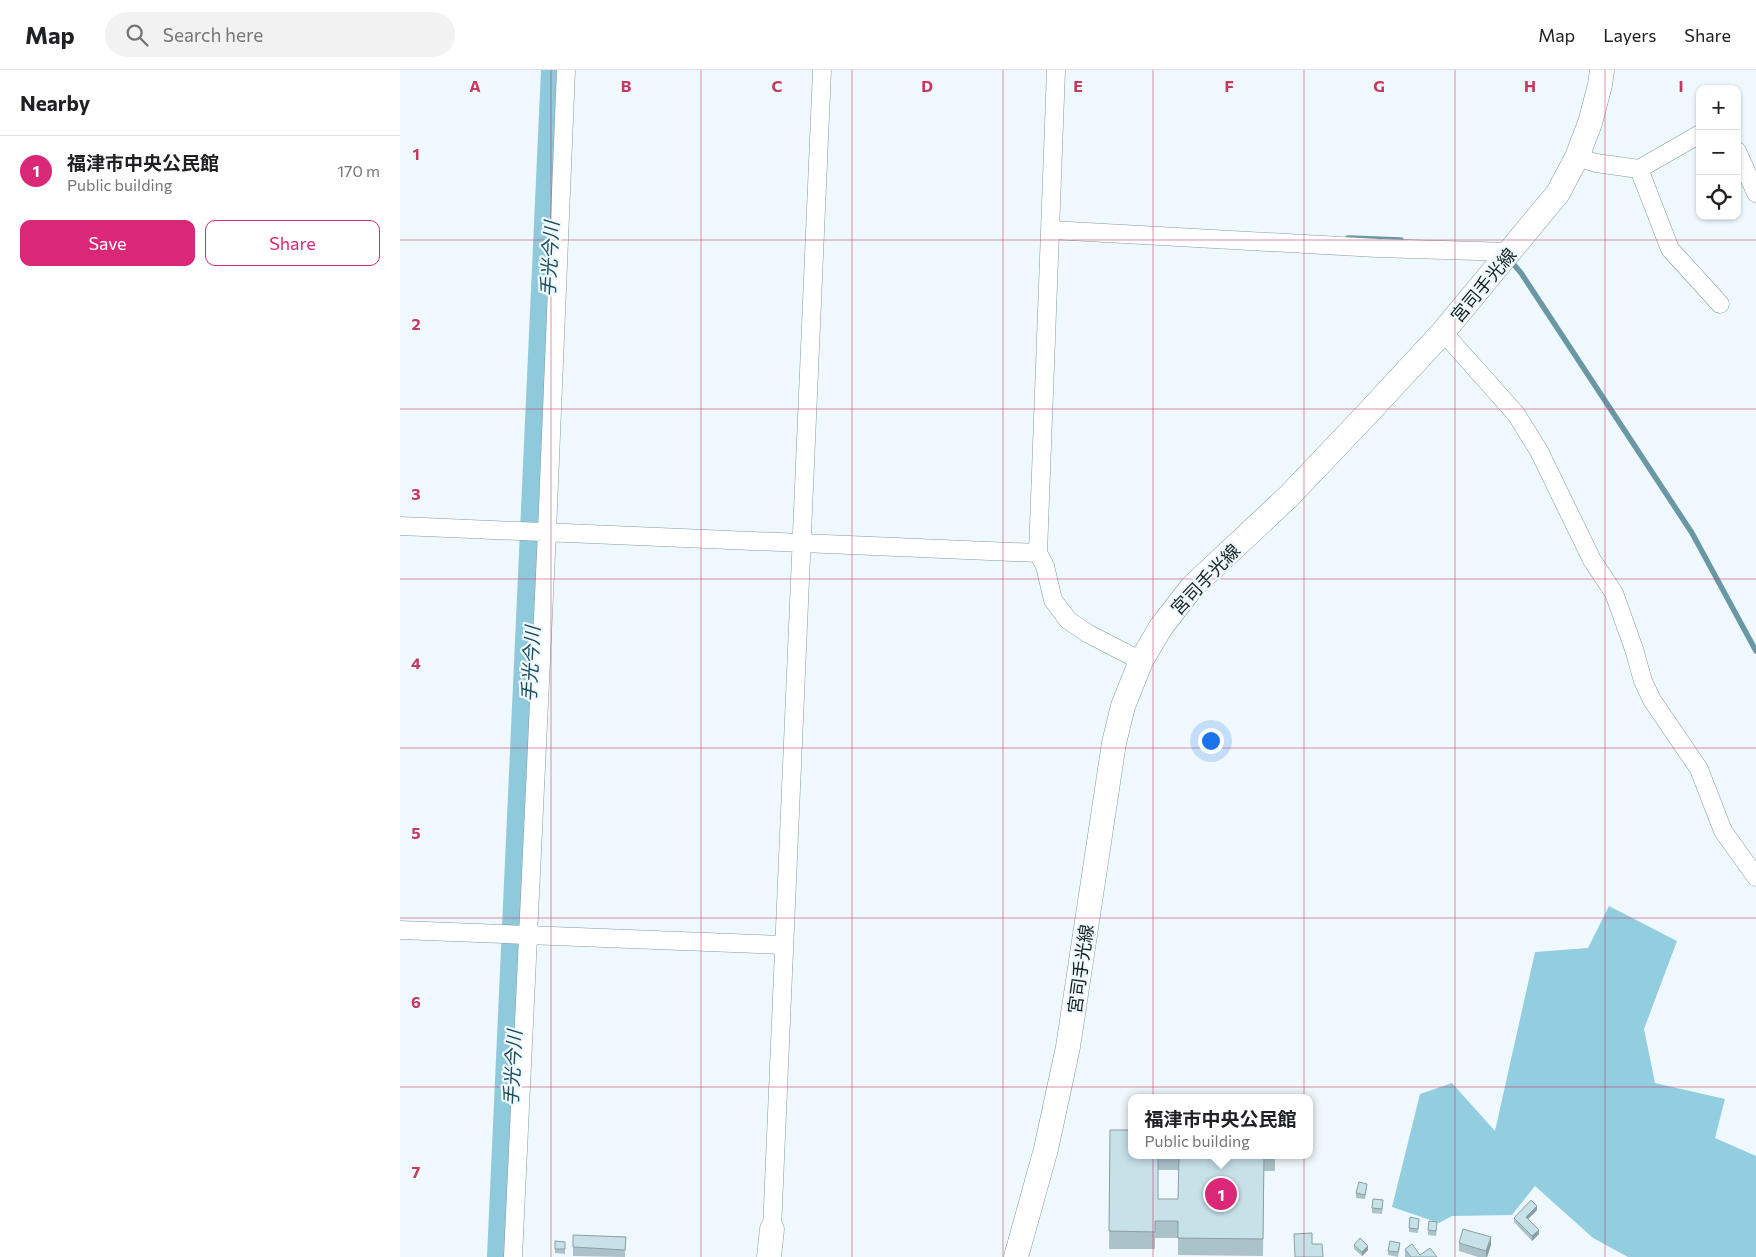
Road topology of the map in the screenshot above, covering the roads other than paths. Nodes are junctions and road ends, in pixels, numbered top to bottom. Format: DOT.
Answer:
graph roads {
  1 [pos="566,70"];
  2 [pos="822,70"];
  3 [pos="1056,70"];
  4 [pos="1602,70"];
  5 [pos="1696,136"];
  6 [pos="1577,157"];
  7 [pos="1741,159"];
  8 [pos="1639,169"];
  9 [pos="1754,182"];
  10 [pos="1051,230"];
  11 [pos="1510,252"];
  12 [pos="1720,304"];
  13 [pos="1443,332"];
  14 [pos="400,526"];
  15 [pos="540,532"];
  16 [pos="801,544"];
  17 [pos="1038,553"];
  18 [pos="1141,661"];
  19 [pos="1756,877"];
  20 [pos="400,930"];
  21 [pos="521,935"];
  22 [pos="784,945"];
  23 [pos="772,1229"];
  24 [pos="514,1257"];
  25 [pos="769,1257"];
  26 [pos="1016,1257"];
  1 -- 15 [label="street"];
  2 -- 16 [label="street"];
  3 -- 10 [label="street"];
  4 -- 6 [label="main road, 宮司手光線"];
  5 -- 8 [label="street"];
  6 -- 8 [label="street"];
  6 -- 11 [label="main road, 宮司手光線"];
  7 -- 9 [label="street"];
  8 -- 12 [label="street"];
  10 -- 11 [label="street"];
  10 -- 17 [label="street"];
  11 -- 13 [label="main road, 宮司手光線"];
  13 -- 18 [label="main road, 宮司手光線"];
  13 -- 19 [label="street"];
  14 -- 15 [label="street"];
  15 -- 16 [label="street"];
  15 -- 21 [label="street"];
  16 -- 17 [label="street"];
  16 -- 22 [label="street"];
  17 -- 18 [label="street"];
  18 -- 26 [label="main road, 宮司手光線"];
  20 -- 21 [label="street"];
  21 -- 22 [label="street"];
  21 -- 24 [label="street"];
  22 -- 23 [label="street"];
  23 -- 25 [label="main road"];
}
